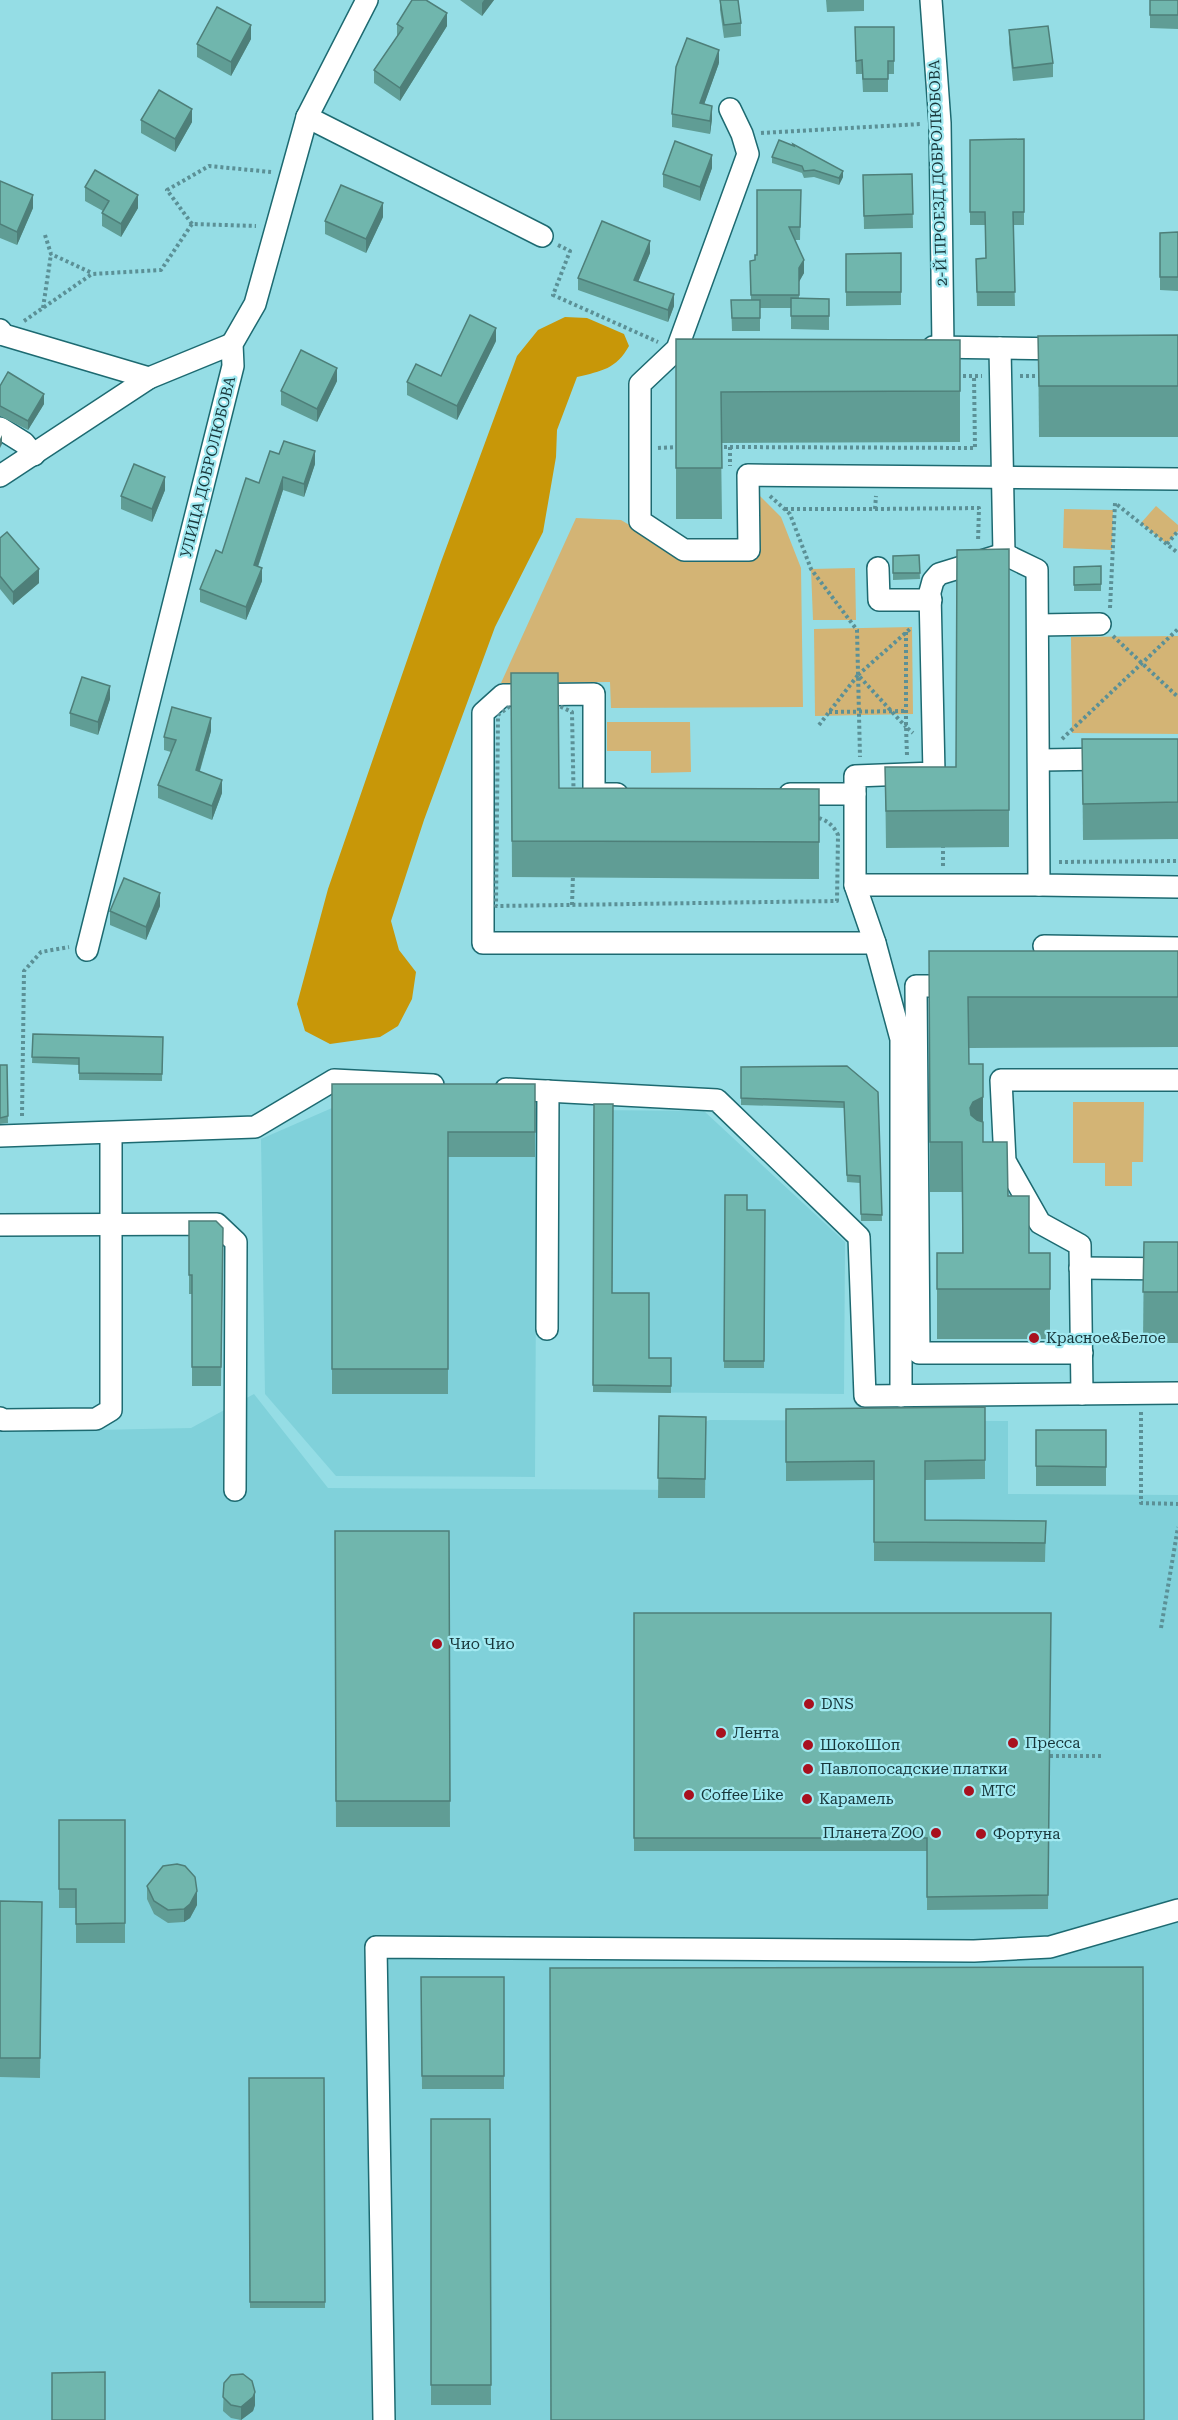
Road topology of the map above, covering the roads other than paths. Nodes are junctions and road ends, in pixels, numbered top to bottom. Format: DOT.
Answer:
graph roads {
  1 [pos="367,0"];
  2 [pos="931,0"];
  3 [pos="730,110"];
  4 [pos="307,117"];
  5 [pos="542,236"];
  6 [pos="2,332"];
  7 [pos="232,344"];
  8 [pos="909,347"];
  9 [pos="943,347"];
  10 [pos="1000,348"];
  11 [pos="677,349"];
  12 [pos="700,349"];
  13 [pos="1083,349"];
  14 [pos="149,378"];
  15 [pos="0,428"];
  16 [pos="34,455"];
  17 [pos="0,476"];
  18 [pos="1002,477"];
  19 [pos="1178,479"];
  20 [pos="1004,554"];
  21 [pos="878,568"];
  22 [pos="931,605"];
  23 [pos="1105,617"];
  24 [pos="1038,625"];
  25 [pos="1132,759"];
  26 [pos="1040,760"];
  27 [pos="858,784"];
  28 [pos="641,794"];
  29 [pos="772,794"];
  30 [pos="855,885"];
  31 [pos="1039,885"];
  32 [pos="1178,886"];
  33 [pos="89,943"];
  34 [pos="874,944"];
  35 [pos="1044,946"];
  36 [pos="1178,948"];
  37 [pos="969,986"];
  38 [pos="1178,1080"];
  39 [pos="453,1086"];
  40 [pos="489,1088"];
  41 [pos="548,1091"];
  42 [pos="111,1133"];
  43 [pos="0,1136"];
  44 [pos="983,1160"];
  45 [pos="1005,1161"];
  46 [pos="110,1224"];
  47 [pos="0,1225"];
  48 [pos="1080,1268"];
  49 [pos="1178,1269"];
  50 [pos="547,1329"];
  51 [pos="1082,1353"];
  52 [pos="1178,1393"];
  53 [pos="1082,1394"];
  54 [pos="902,1396"];
  55 [pos="0,1418"];
  56 [pos="235,1490"];
  57 [pos="1178,1910"];
  58 [pos="384,2420"];
  1 -- 4 [label="street, УЛИЦА ДОБРОЛЮБОВА"];
  2 -- 9 [label="street, 2-Й ПРОЕЗД ДОБРОЛЮБОВА"];
  3 -- 11 [label="street"];
  4 -- 5 [label="street"];
  4 -- 7 [label="street, УЛИЦА ДОБРОЛЮБОВА"];
  6 -- 14 [label="street"];
  7 -- 14 [label="street"];
  7 -- 33 [label="street, УЛИЦА ДОБРОЛЮБОВА"];
  8 -- 9 [label="street"];
  9 -- 10 [label="street"];
  10 -- 13 [label="street"];
  10 -- 18 [label="street"];
  11 -- 12 [label="street"];
  11 -- 18 [label="street"];
  14 -- 16 [label="street"];
  15 -- 16 [label="street"];
  16 -- 17 [label="street"];
  18 -- 19 [label="street"];
  18 -- 20 [label="street"];
  20 -- 22 [label="street"];
  20 -- 24 [label="street"];
  21 -- 22 [label="street"];
  22 -- 27 [label="street"];
  23 -- 24 [label="street"];
  24 -- 26 [label="street"];
  25 -- 26 [label="street"];
  26 -- 31 [label="street"];
  27 -- 29 [label="street"];
  27 -- 30 [label="street"];
  28 -- 34 [label="street"];
  30 -- 31 [label="street"];
  30 -- 34 [label="street"];
  31 -- 32 [label="street"];
  34 -- 54 [label="street"];
  35 -- 36 [label="street"];
  37 -- 51 [label="street"];
  38 -- 45 [label="street"];
  39 -- 42 [label="street"];
  40 -- 41 [label="street"];
  41 -- 50 [label="street"];
  41 -- 54 [label="street"];
  42 -- 43 [label="street"];
  42 -- 46 [label="street"];
  44 -- 45 [label="street"];
  45 -- 48 [label="street"];
  46 -- 47 [label="street"];
  46 -- 55 [label="street"];
  46 -- 56 [label="street"];
  48 -- 49 [label="street"];
  48 -- 51 [label="street"];
  51 -- 53 [label="street"];
  52 -- 53 [label="street"];
  53 -- 54 [label="street"];
  57 -- 58 [label="street"];
}
